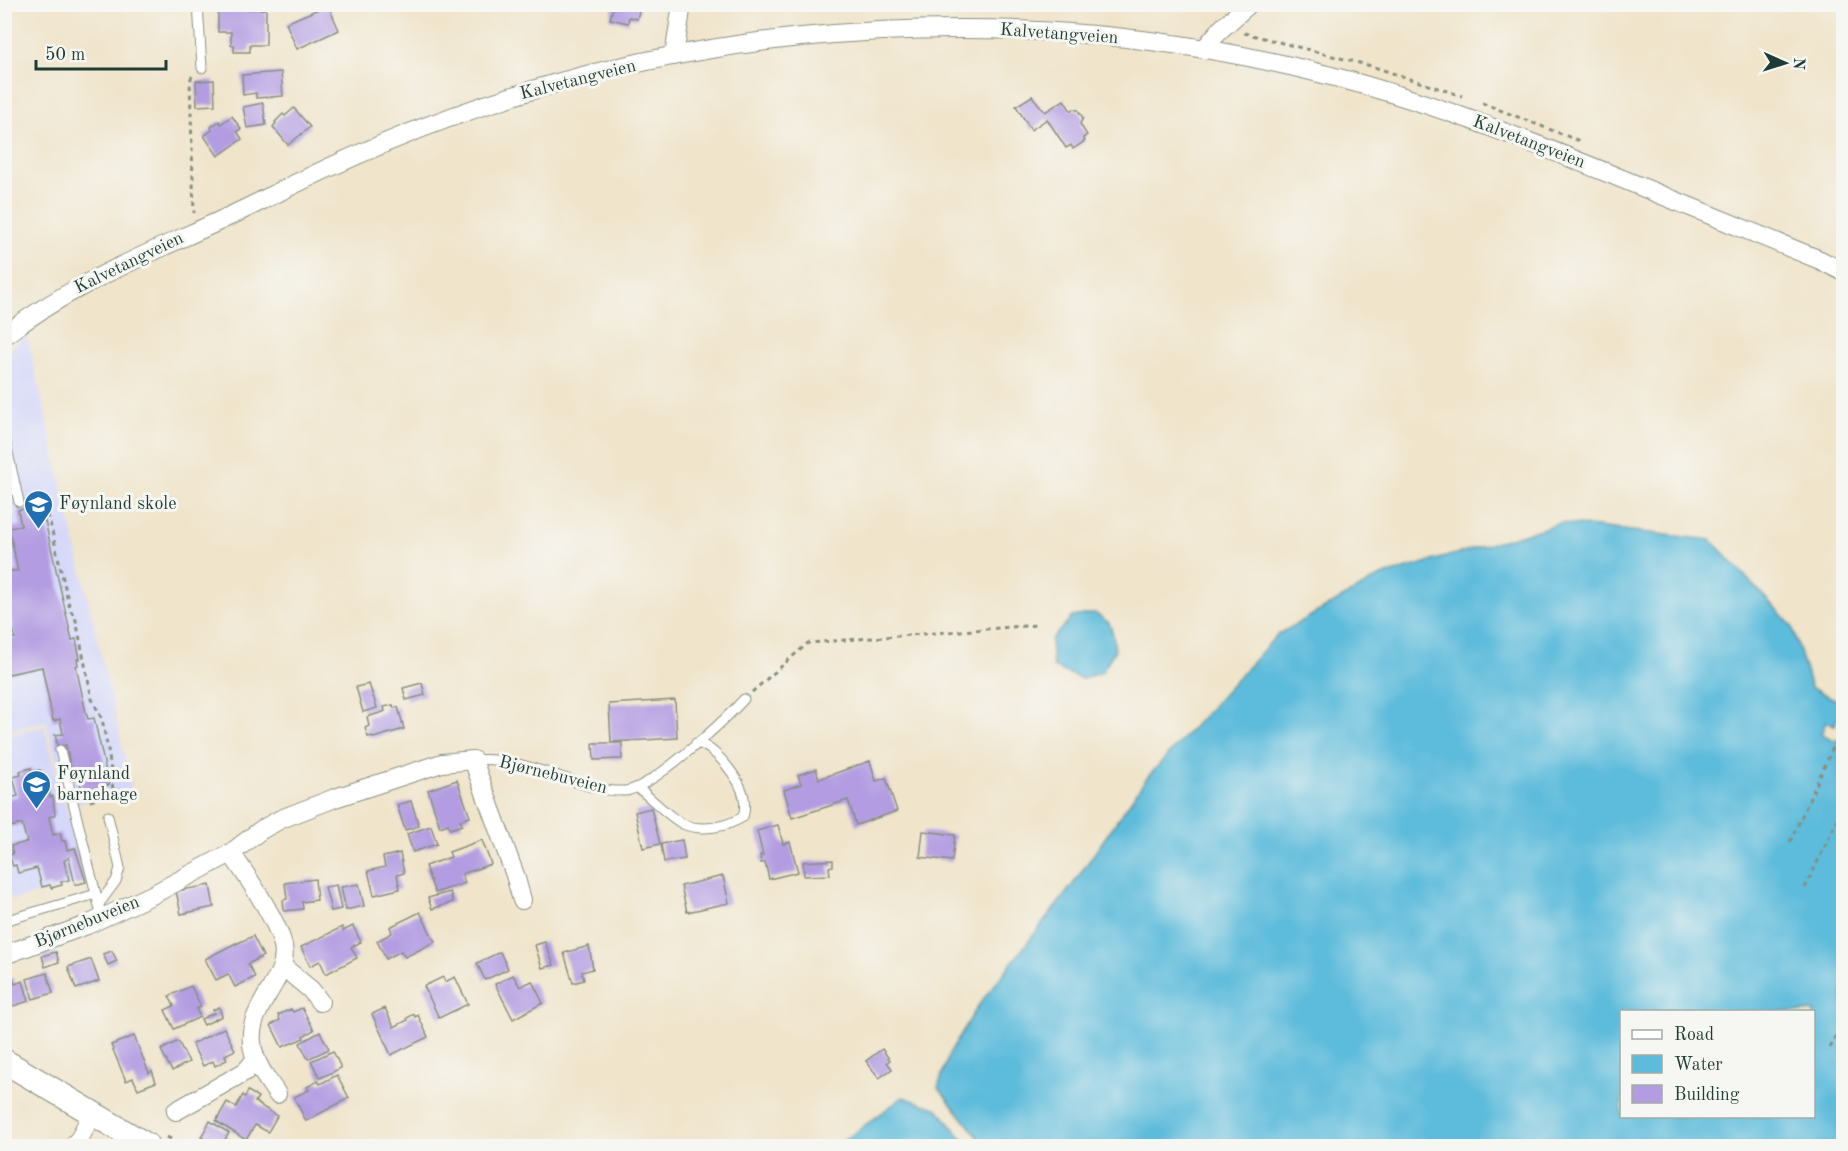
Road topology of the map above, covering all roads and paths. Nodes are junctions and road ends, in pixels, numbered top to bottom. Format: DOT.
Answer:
graph roads {
  1 [pos="198,4"];
  2 [pos="682,4"];
  3 [pos="1249,4"];
  4 [pos="1203,49"];
  5 [pos="675,56"];
  6 [pos="202,65"];
  7 [pos="194,231"];
  8 [pos="1844,272"];
  9 [pos="4,336"];
  10 [pos="4,435"];
  11 [pos="18,502"];
  12 [pos="1037,625"];
  13 [pos="744,699"];
  14 [pos="1836,741"];
  15 [pos="696,743"];
  16 [pos="60,750"];
  17 [pos="473,760"];
  18 [pos="638,788"];
  19 [pos="1844,806"];
  20 [pos="75,809"];
  21 [pos="108,816"];
  22 [pos="1790,842"];
  23 [pos="231,853"];
  24 [pos="1805,888"];
  25 [pos="522,900"];
  26 [pos="99,905"];
  27 [pos="4,921"];
  28 [pos="4,955"];
  29 [pos="282,966"];
  30 [pos="320,1002"];
  31 [pos="1844,1017"];
  32 [pos="1830,1048"];
  33 [pos="256,1059"];
  34 [pos="4,1061"];
  35 [pos="277,1094"];
  36 [pos="176,1111"];
  37 [pos="92,1113"];
  38 [pos="73,1146"];
  39 [pos="148,1146"];
  1 -- 6 [label="lane"];
  2 -- 5 [label="street"];
  3 -- 4 [label="street"];
  4 -- 5 [label="street, Kalvetangveien"];
  4 -- 8 [label="street, Kalvetangveien"];
  5 -- 7 [label="street, Kalvetangveien"];
  6 -- 7 [label="path"];
  7 -- 9 [label="street, Kalvetangveien"];
  10 -- 11 [label="lane"];
  11 -- 20 [label="path"];
  12 -- 13 [label="path"];
  13 -- 15 [label="lane"];
  14 -- 22 [label="path"];
  15 -- 18 [label="lane"];
  15 -- 18 [label="lane"];
  16 -- 20 [label="lane"];
  17 -- 18 [label="lane, Bjørnebuveien"];
  17 -- 23 [label="street, Bjørnebuveien"];
  17 -- 25 [label="street, Bjørnebuveien"];
  19 -- 24 [label="path"];
  20 -- 26 [label="lane"];
  21 -- 26 [label="lane"];
  23 -- 26 [label="street, Bjørnebuveien"];
  23 -- 29 [label="street"];
  26 -- 27 [label="lane"];
  26 -- 28 [label="street, Bjørnebuveien"];
  29 -- 30 [label="street"];
  29 -- 33 [label="street"];
  31 -- 32 [label="path"];
  33 -- 35 [label="street"];
  33 -- 36 [label="street"];
  34 -- 37 [label="main road"];
  37 -- 38 [label="street"];
  37 -- 39 [label="main road"];
}
